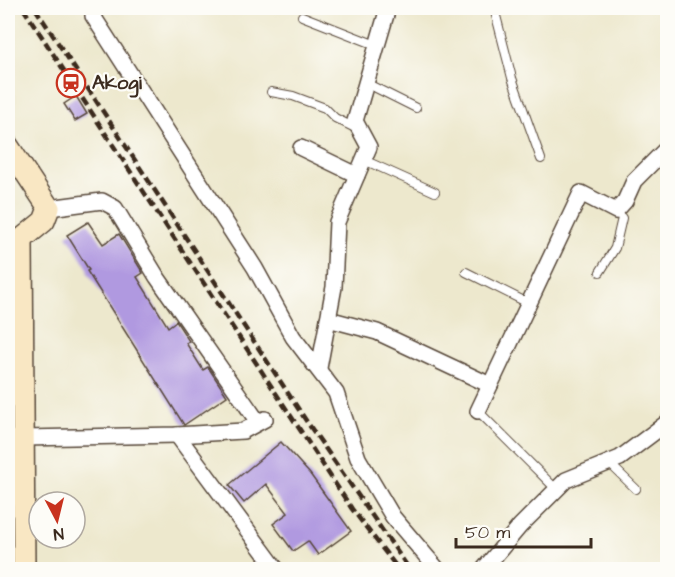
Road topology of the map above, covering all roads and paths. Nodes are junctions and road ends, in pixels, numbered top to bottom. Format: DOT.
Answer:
graph roads {
  1 [pos="93,8"];
  2 [pos="388,8"];
  3 [pos="494,8"];
  4 [pos="302,16"];
  5 [pos="376,45"];
  6 [pos="366,83"];
  7 [pos="271,92"];
  8 [pos="416,108"];
  9 [pos="361,132"];
  10 [pos="8,146"];
  11 [pos="668,147"];
  12 [pos="301,148"];
  13 [pos="541,159"];
  14 [pos="364,160"];
  15 [pos="357,174"];
  16 [pos="435,192"];
  17 [pos="49,208"];
  18 [pos="616,211"];
  19 [pos="15,237"];
  20 [pos="466,272"];
  21 [pos="600,272"];
  22 [pos="530,304"];
  23 [pos="16,319"];
  24 [pos="328,319"];
  25 [pos="319,368"];
  26 [pos="490,385"];
  27 [pos="478,411"];
  28 [pos="668,422"];
  29 [pos="177,435"];
  30 [pos="24,438"];
  31 [pos="608,463"];
  32 [pos="556,489"];
  33 [pos="636,489"];
  34 [pos="668,566"];
  35 [pos="24,570"];
  36 [pos="277,570"];
  37 [pos="438,570"];
  38 [pos="483,570"];
  39 [pos="664,570"];
  1 -- 25 [label="street"];
  2 -- 5 [label="street"];
  3 -- 13 [label="lane"];
  4 -- 5 [label="lane"];
  5 -- 6 [label="street"];
  6 -- 8 [label="lane"];
  6 -- 9 [label="street"];
  7 -- 9 [label="lane"];
  9 -- 14 [label="street"];
  10 -- 17 [label="main road"];
  11 -- 18 [label="street"];
  12 -- 15 [label="street"];
  14 -- 15 [label="street"];
  14 -- 16 [label="lane"];
  15 -- 24 [label="street"];
  17 -- 19 [label="main road"];
  17 -- 29 [label="street"];
  18 -- 21 [label="lane"];
  18 -- 22 [label="street"];
  19 -- 23 [label="main road"];
  20 -- 22 [label="lane"];
  22 -- 26 [label="street"];
  23 -- 30 [label="main road"];
  24 -- 25 [label="street"];
  24 -- 26 [label="street"];
  25 -- 37 [label="street"];
  26 -- 27 [label="street"];
  27 -- 32 [label="lane"];
  28 -- 31 [label="street"];
  29 -- 30 [label="street"];
  29 -- 36 [label="street"];
  30 -- 35 [label="main road"];
  31 -- 32 [label="street"];
  31 -- 33 [label="lane"];
  32 -- 38 [label="street"];
  34 -- 39 [label="lane"];
}
